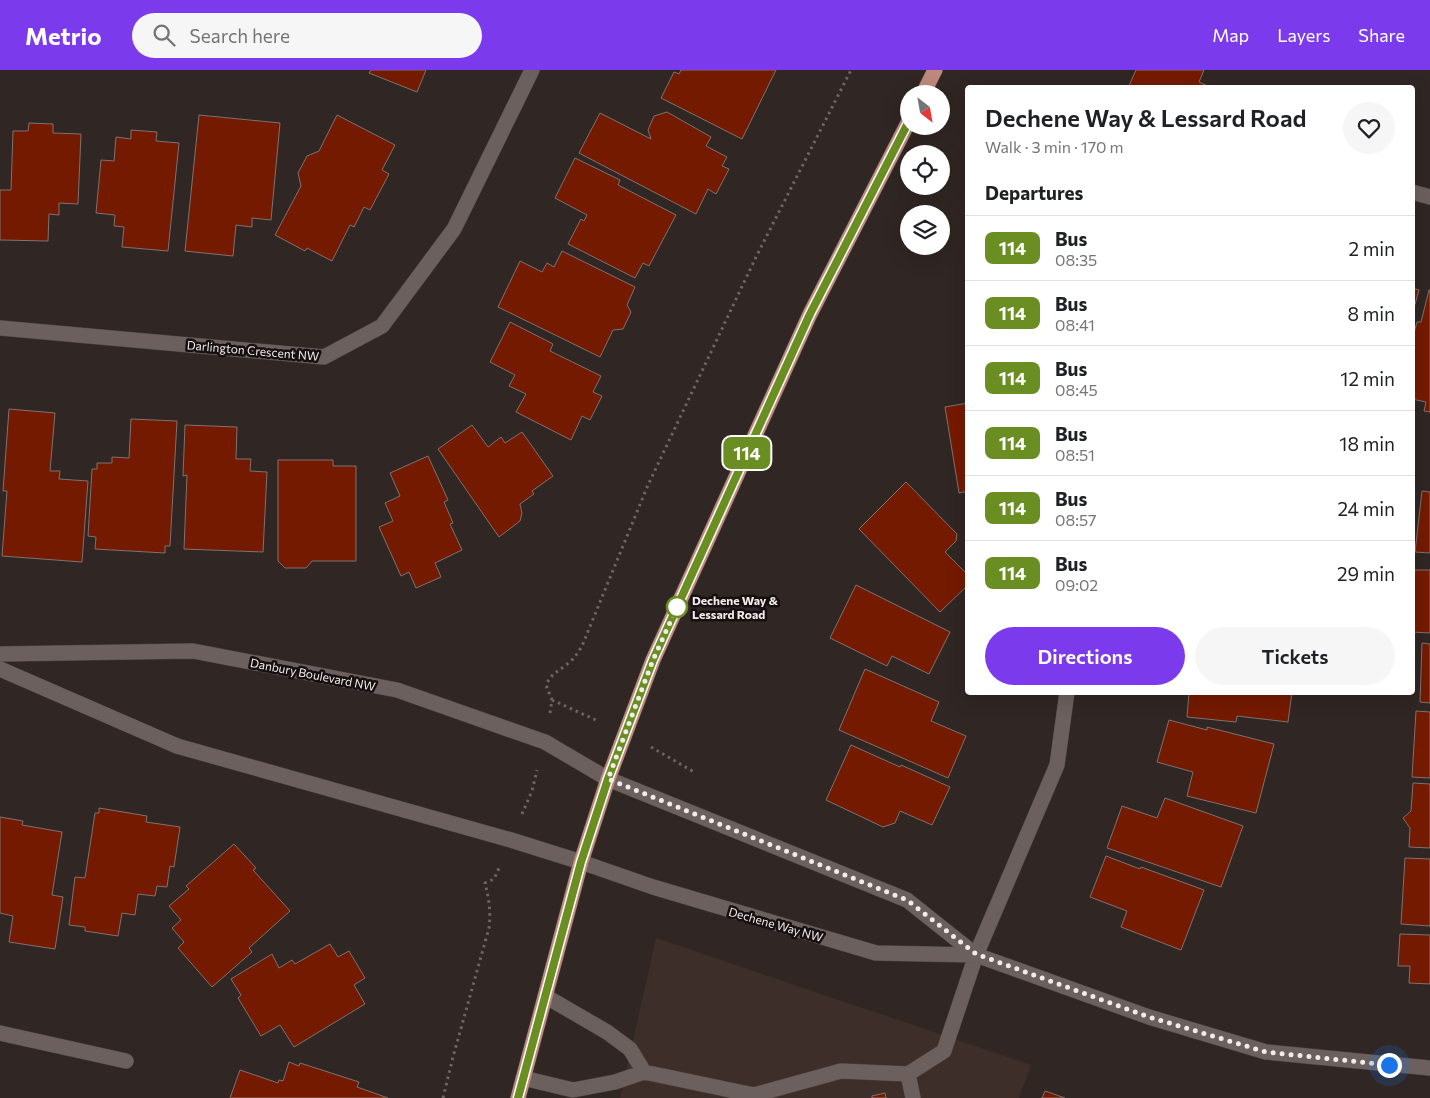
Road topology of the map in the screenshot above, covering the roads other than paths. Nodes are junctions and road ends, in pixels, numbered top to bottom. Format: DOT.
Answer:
graph roads {
  1 [pos="532,70"];
  2 [pos="935,70"];
  3 [pos="928,85"];
  4 [pos="902,135"];
  5 [pos="1415,193"];
  6 [pos="1430,197"];
  7 [pos="0,328"];
  8 [pos="0,654"];
  9 [pos="0,669"];
  10 [pos="1067,695"];
  11 [pos="608,779"];
  12 [pos="581,862"];
  13 [pos="976,954"];
  14 [pos="545,996"];
  15 [pos="0,1033"];
  16 [pos="126,1061"];
  17 [pos="1430,1068"];
  18 [pos="644,1072"];
  19 [pos="908,1074"];
  20 [pos="523,1078"];
  21 [pos="518,1098"];
  22 [pos="913,1098"];
  1 -- 7 [label="street, Darlington Crescent NW"];
  2 -- 3 [label="main road"];
  4 -- 11 [label="main road"];
  5 -- 6 [label="street"];
  8 -- 11 [label="street, Danbury Boulevard NW"];
  9 -- 12 [label="street"];
  10 -- 13 [label="street"];
  11 -- 12 [label="main road"];
  11 -- 13 [label="street, Dechene Way NW"];
  12 -- 13 [label="street, Dechene Way NW"];
  12 -- 14 [label="main road"];
  13 -- 17 [label="street, Dechene Way NW"];
  13 -- 19 [label="street"];
  14 -- 18 [label="street"];
  14 -- 20 [label="main road"];
  15 -- 16 [label="street"];
  18 -- 19 [label="street"];
  18 -- 20 [label="street"];
  19 -- 22 [label="street"];
  20 -- 21 [label="main road"];
}
